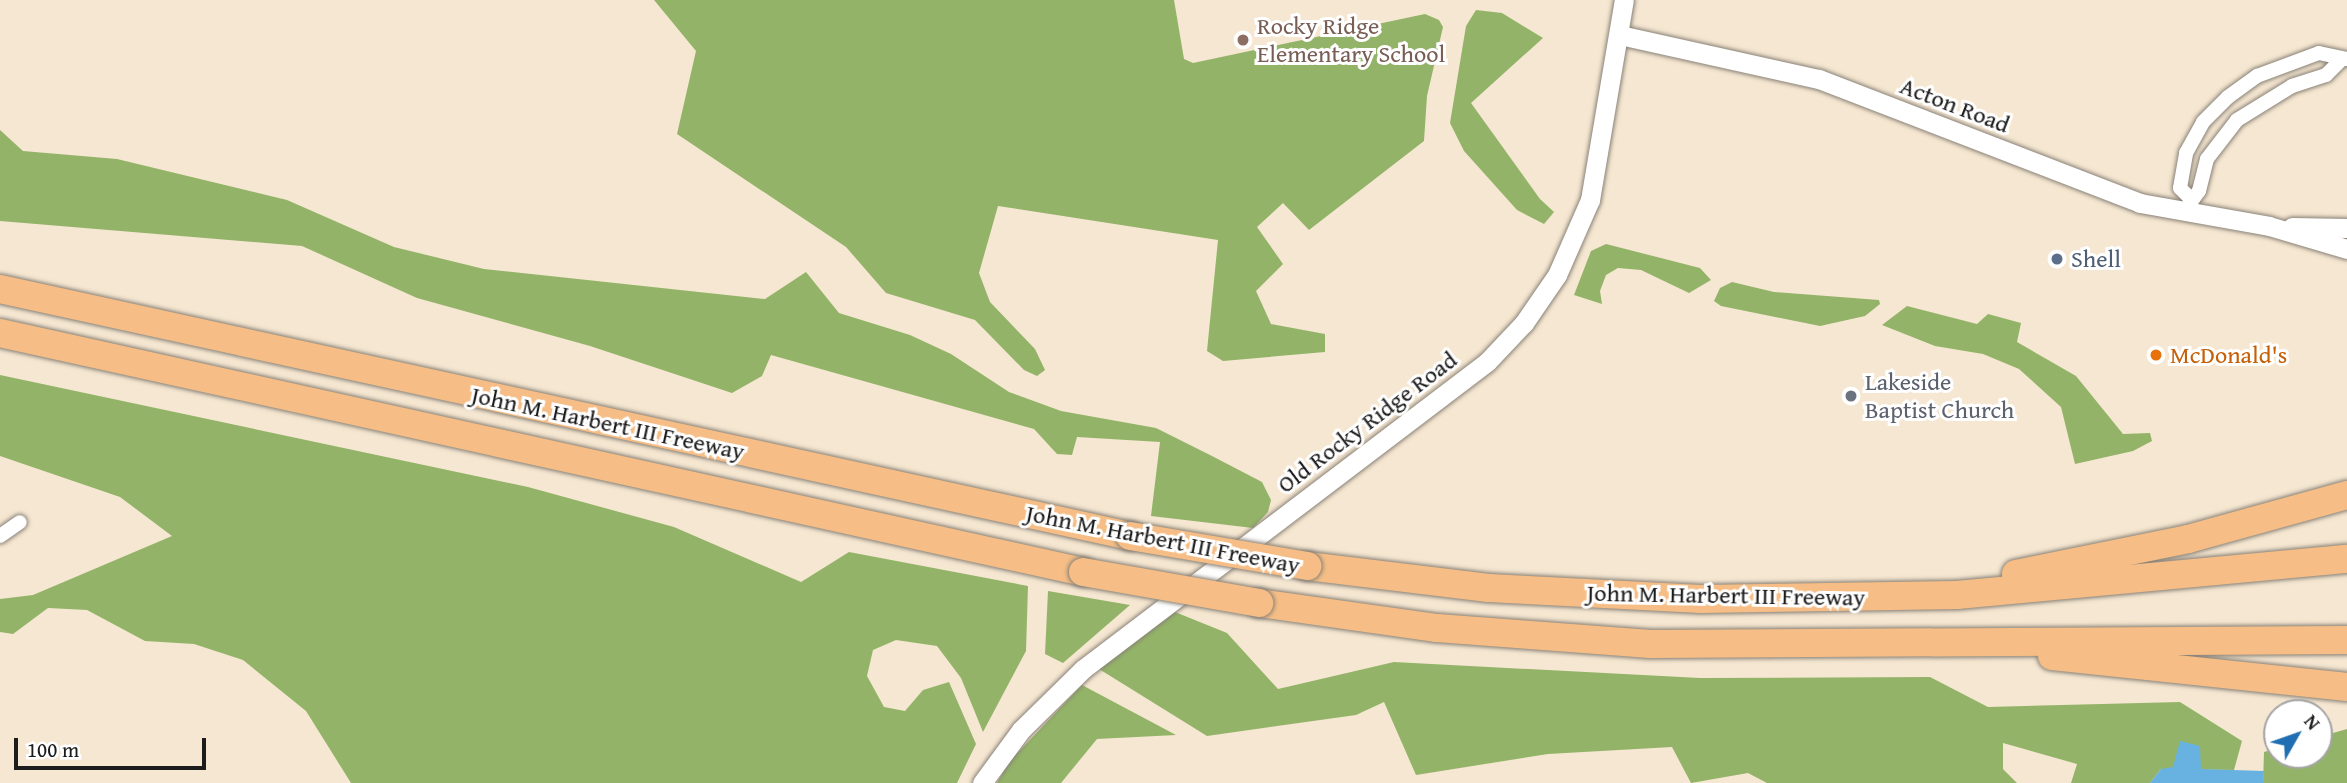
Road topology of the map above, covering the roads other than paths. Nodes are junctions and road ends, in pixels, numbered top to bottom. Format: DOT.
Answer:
graph roads {
  1 [pos="1624,0"];
  2 [pos="1620,35"];
  3 [pos="2345,59"];
  4 [pos="2188,206"];
  5 [pos="2269,226"];
  6 [pos="2347,228"];
  7 [pos="2347,249"];
  8 [pos="0,289"];
  9 [pos="0,333"];
  10 [pos="2347,495"];
  11 [pos="20,522"];
  12 [pos="0,536"];
  13 [pos="2347,559"];
  14 [pos="1875,598"];
  15 [pos="2347,640"];
  16 [pos="1991,643"];
  17 [pos="2347,687"];
  18 [pos="982,783"];
  1 -- 2 [label="street, Old Rocky Ridge Road"];
  2 -- 4 [label="street, Acton Road"];
  2 -- 18 [label="street, Old Rocky Ridge Road"];
  3 -- 4 [label="street"];
  3 -- 4 [label="street"];
  4 -- 5 [label="street, Acton Road"];
  5 -- 6 [label="street, Acton Road"];
  5 -- 7 [label="street, Acton Road"];
  8 -- 14 [label="highway, John M. Harbert III Freeway, bridge"];
  9 -- 16 [label="highway, John M. Harbert III Freeway, bridge"];
  10 -- 14 [label="highway"];
  11 -- 12 [label="street"];
  13 -- 14 [label="highway, John M. Harbert III Freeway"];
  15 -- 16 [label="highway, John M. Harbert III Freeway"];
  16 -- 17 [label="highway"];
}
